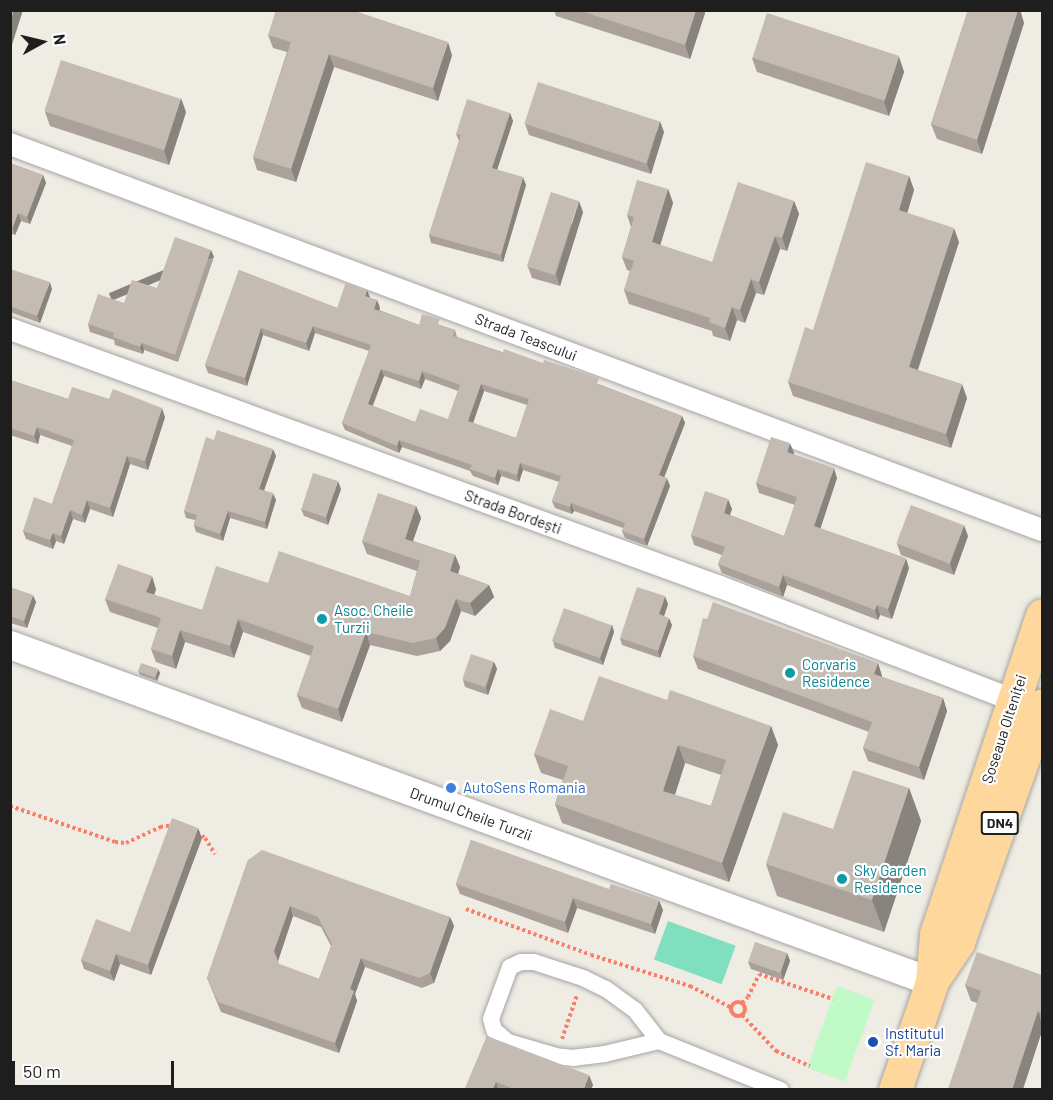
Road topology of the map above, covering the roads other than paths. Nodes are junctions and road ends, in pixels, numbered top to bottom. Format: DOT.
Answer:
graph roads {
  1 [pos="10,144"];
  2 [pos="10,329"];
  3 [pos="1042,530"];
  4 [pos="1042,615"];
  5 [pos="10,645"];
  6 [pos="1028,702"];
  7 [pos="932,982"];
  8 [pos="659,1041"];
  9 [pos="781,1089"];
  10 [pos="895,1089"];
  1 -- 3 [label="street, Strada Teascului"];
  2 -- 6 [label="street, Strada Bordești"];
  4 -- 6 [label="main road, Șoseaua Olteniței / DN4"];
  5 -- 7 [label="street, Drumul Cheile Turzii"];
  6 -- 7 [label="main road, Șoseaua Olteniței / DN4"];
  7 -- 10 [label="main road, Șoseaua Olteniței / DN4"];
  8 -- 8 [label="street"];
  8 -- 9 [label="street"];
}
